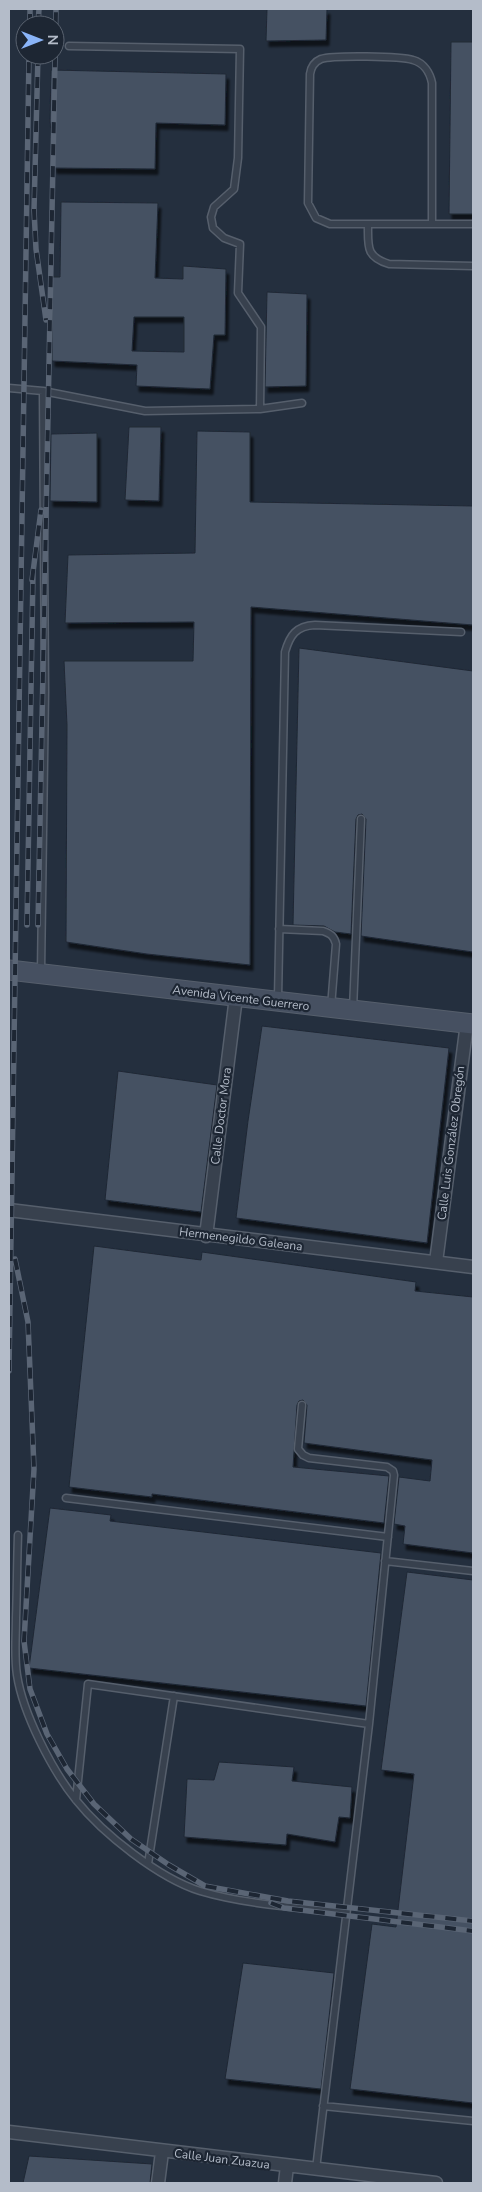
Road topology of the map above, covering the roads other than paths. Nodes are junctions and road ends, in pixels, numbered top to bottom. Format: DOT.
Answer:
graph roads {
  1 [pos="69,46"];
  2 [pos="432,224"];
  3 [pos="473,224"];
  4 [pos="368,225"];
  5 [pos="473,266"];
  6 [pos="9,388"];
  7 [pos="42,391"];
  8 [pos="302,403"];
  9 [pos="260,408"];
  10 [pos="461,632"];
  11 [pos="361,819"];
  12 [pos="279,929"];
  13 [pos="9,970"];
  14 [pos="41,974"];
  15 [pos="236,997"];
  16 [pos="278,1002"];
  17 [pos="331,1008"];
  18 [pos="353,1010"];
  19 [pos="470,1023"];
  20 [pos="9,1210"];
  21 [pos="206,1236"];
  22 [pos="436,1262"];
  23 [pos="473,1267"];
  24 [pos="302,1405"];
  25 [pos="66,1498"];
  26 [pos="18,1535"];
  27 [pos="388,1537"];
  28 [pos="385,1561"];
  29 [pos="473,1571"];
  30 [pos="174,1696"];
  31 [pos="369,1724"];
  32 [pos="76,1800"];
  33 [pos="148,1864"];
  34 [pos="346,1912"];
  35 [pos="323,2106"];
  36 [pos="473,2121"];
  37 [pos="9,2132"];
  38 [pos="162,2152"];
  39 [pos="287,2166"];
  40 [pos="316,2169"];
  41 [pos="411,2182"];
  42 [pos="158,2183"];
  43 [pos="285,2183"];
  44 [pos="436,2183"];
  1 -- 9 [label="lane"];
  2 -- 3 [label="lane"];
  2 -- 4 [label="lane"];
  2 -- 4 [label="lane"];
  4 -- 5 [label="lane"];
  6 -- 7 [label="lane"];
  7 -- 9 [label="lane"];
  7 -- 14 [label="lane"];
  8 -- 9 [label="lane"];
  10 -- 12 [label="lane"];
  11 -- 18 [label="lane"];
  12 -- 16 [label="lane"];
  12 -- 17 [label="lane"];
  13 -- 14 [label="main road, Avenida Vicente Guerrero"];
  14 -- 15 [label="main road, Avenida Vicente Guerrero"];
  15 -- 16 [label="main road, Avenida Vicente Guerrero"];
  15 -- 21 [label="street, Calle Doctor Mora"];
  16 -- 17 [label="main road, Avenida Vicente Guerrero"];
  17 -- 18 [label="main road, Avenida Vicente Guerrero"];
  18 -- 19 [label="main road, Avenida Vicente Guerrero"];
  19 -- 22 [label="street, Calle Luis González Obregón"];
  20 -- 21 [label="street, Hermenegildo Galeana"];
  21 -- 22 [label="street, Hermenegildo Galeana"];
  22 -- 23 [label="street, Hermenegildo Galeana"];
  24 -- 27 [label="lane"];
  25 -- 27 [label="lane"];
  26 -- 32 [label="lane"];
  27 -- 28 [label="lane"];
  28 -- 29 [label="lane"];
  28 -- 31 [label="lane"];
  30 -- 31 [label="lane"];
  30 -- 32 [label="lane"];
  30 -- 33 [label="lane"];
  31 -- 34 [label="lane"];
  32 -- 33 [label="lane"];
  33 -- 34 [label="lane"];
  34 -- 35 [label="lane"];
  35 -- 36 [label="lane"];
  35 -- 40 [label="lane"];
  37 -- 38 [label="street, Calle Juan Zuazua"];
  38 -- 39 [label="street, Calle Juan Zuazua"];
  38 -- 42 [label="street"];
  39 -- 40 [label="street, Calle Juan Zuazua"];
  39 -- 43 [label="street"];
  40 -- 41 [label="street, Calle Juan Zuazua"];
  41 -- 44 [label="street, Calle Juan Zuazua"];
}
